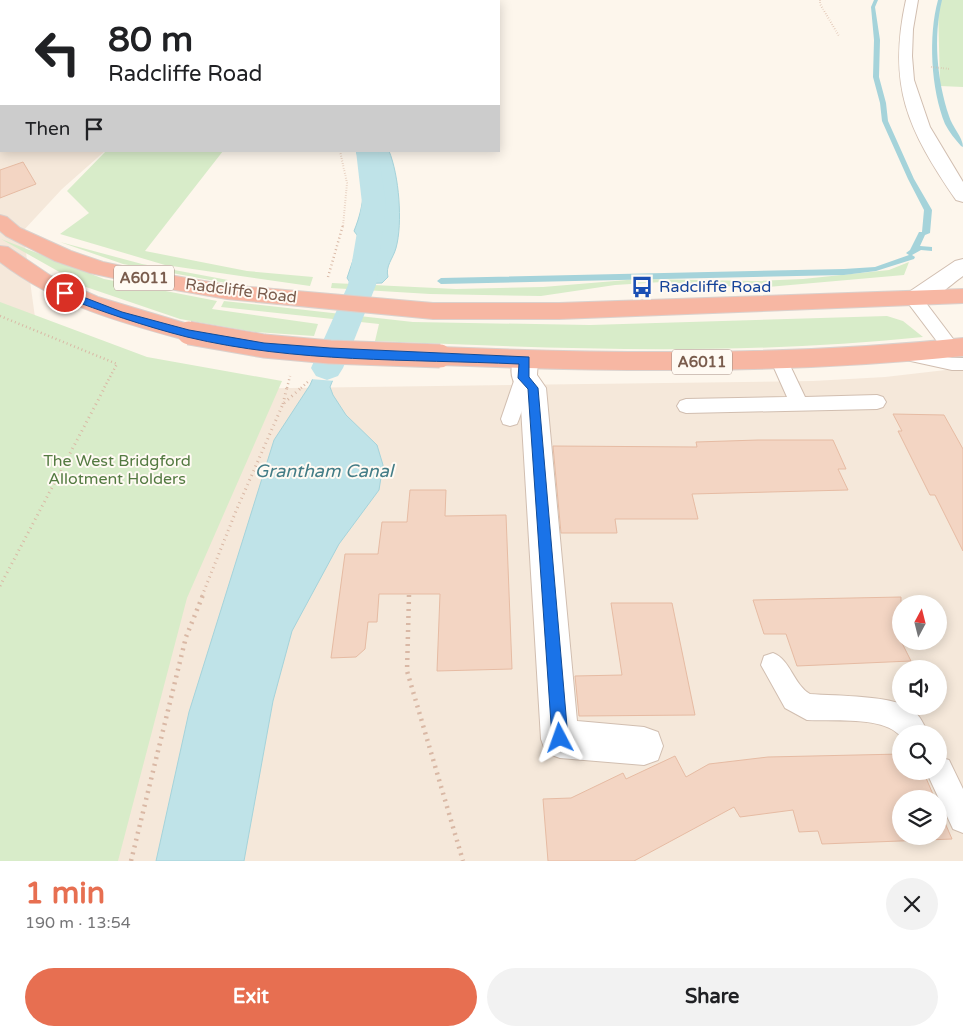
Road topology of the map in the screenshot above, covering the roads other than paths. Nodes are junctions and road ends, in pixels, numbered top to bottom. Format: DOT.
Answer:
graph roads {
  1 [pos="912,0"];
  2 [pos="963,196"];
  3 [pos="0,221"];
  4 [pos="0,252"];
  5 [pos="963,266"];
  6 [pos="963,296"];
  7 [pos="914,299"];
  8 [pos="959,353"];
  9 [pos="780,361"];
  10 [pos="524,369"];
  11 [pos="877,402"];
  12 [pos="799,404"];
  13 [pos="686,406"];
  14 [pos="510,418"];
  15 [pos="773,665"];
  16 [pos="908,725"];
  17 [pos="644,746"];
  18 [pos="944,780"];
  19 [pos="963,819"];
  1 -- 2 [label="street"];
  3 -- 7 [label="highway, Radcliffe Road / A6011"];
  4 -- 10 [label="highway, A6011, bridge"];
  5 -- 7 [label="street"];
  6 -- 7 [label="highway, Radcliffe Road / A6011"];
  7 -- 8 [label="lane"];
  8 -- 9 [label="highway, A6011"];
  9 -- 10 [label="highway, A6011"];
  9 -- 12 [label="lane"];
  10 -- 14 [label="lane"];
  10 -- 17 [label="street"];
  11 -- 12 [label="lane"];
  12 -- 13 [label="lane"];
  15 -- 16 [label="lane"];
  18 -- 19 [label="lane"];
}
